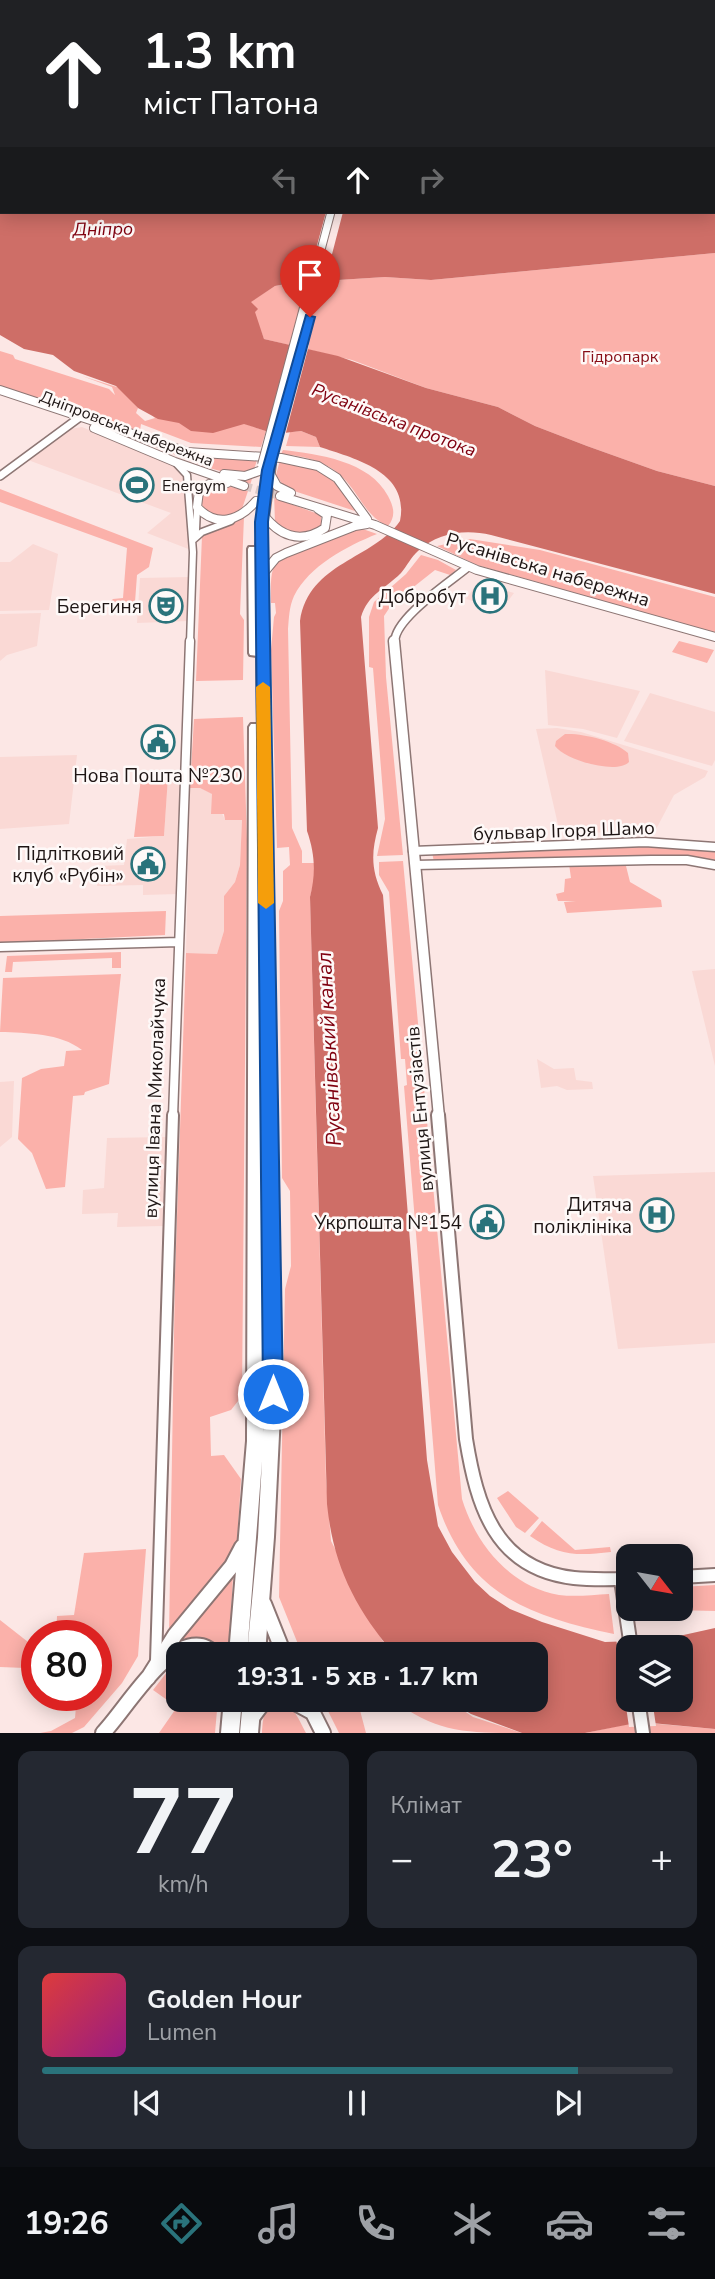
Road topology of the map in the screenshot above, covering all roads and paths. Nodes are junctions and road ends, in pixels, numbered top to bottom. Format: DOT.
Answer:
graph roads {
  1 [pos="330,214"];
  2 [pos="337,214"];
  3 [pos="0,390"];
  4 [pos="0,396"];
  5 [pos="77,419"];
  6 [pos="99,423"];
  7 [pos="175,462"];
  8 [pos="266,467"];
  9 [pos="0,476"];
  10 [pos="240,485"];
  11 [pos="280,496"];
  12 [pos="296,501"];
  13 [pos="197,507"];
  14 [pos="259,507"];
  15 [pos="231,521"];
  16 [pos="372,524"];
  17 [pos="193,538"];
  18 [pos="468,567"];
  19 [pos="262,575"];
  20 [pos="715,637"];
  21 [pos="715,848"];
  22 [pos="414,858"];
  23 [pos="715,865"];
  24 [pos="179,942"];
  25 [pos="0,947"];
  26 [pos="251,1517"];
  27 [pos="715,1575"];
  28 [pos="693,1576"];
  29 [pos="616,1580"];
  30 [pos="262,1597"];
  31 [pos="239,1642"];
  32 [pos="257,1642"];
  33 [pos="279,1642"];
  34 [pos="156,1661"];
  35 [pos="166,1661"];
  36 [pos="148,1678"];
  37 [pos="231,1712"];
  38 [pos="312,1712"];
  39 [pos="640,1712"];
  40 [pos="121,1715"];
  41 [pos="103,1733"];
  42 [pos="112,1733"];
  43 [pos="230,1733"];
  44 [pos="323,1733"];
  45 [pos="643,1733"];
  1 -- 8 [label="highway, bridge"];
  2 -- 8 [label="highway"];
  3 -- 5 [label="main road, Дніпровська набережна"];
  4 -- 5 [label="main road, Дніпровська набережна"];
  5 -- 6 [label="main road, Дніпровська набережна"];
  5 -- 7 [label="main road, Дніпровська набережна"];
  5 -- 9 [label="street"];
  6 -- 8 [label="main road, Дніпровська набережна"];
  6 -- 16 [label="main road, Дніпровська набережна"];
  7 -- 10 [label="main road, Дніпровська набережна"];
  7 -- 17 [label="street, вулиця Івана Миколайчука"];
  8 -- 14 [label="main road"];
  8 -- 16 [label="main road, Русанівська набережна"];
  10 -- 13 [label="main road, вулиця Івана Миколайчука"];
  11 -- 12 [label="main road, Русанівська набережна"];
  12 -- 14 [label="main road"];
  12 -- 16 [label="main road, Русанівська набережна"];
  13 -- 15 [label="main road"];
  13 -- 17 [label="street, вулиця Івана Миколайчука"];
  14 -- 15 [label="main road"];
  14 -- 19 [label="main road"];
  14 -- 26 [label="main road"];
  15 -- 17 [label="street"];
  16 -- 18 [label="main road, Русанівська набережна"];
  16 -- 19 [label="main road"];
  17 -- 24 [label="street, вулиця Івана Миколайчука"];
  18 -- 20 [label="main road, Русанівська набережна"];
  18 -- 22 [label="street, вулиця Ентузіастів"];
  19 -- 30 [label="main road"];
  21 -- 22 [label="street, бульвар Ігоря Шамо"];
  22 -- 23 [label="street, бульвар Ігоря Шамо"];
  22 -- 29 [label="street, вулиця Ентузіастів"];
  24 -- 25 [label="street"];
  24 -- 34 [label="street, вулиця Івана Миколайчука"];
  26 -- 31 [label="main road"];
  26 -- 34 [label="main road, вулиця Івана Миколайчука"];
  27 -- 28 [label="street"];
  30 -- 32 [label="main road"];
  30 -- 33 [label="main road"];
  34 -- 36 [label="main road, вулиця Івана Миколайчука"];
  35 -- 36 [label="main road, вулиця Івана Миколайчука"];
  36 -- 40 [label="main road, вулиця Івана Миколайчука"];
  37 -- 43 [label="main road"];
  38 -- 44 [label="main road"];
  39 -- 45 [label="street"];
  40 -- 41 [label="main road, вулиця Івана Миколайчука"];
  40 -- 42 [label="main road, вулиця Івана Миколайчука"];
}
